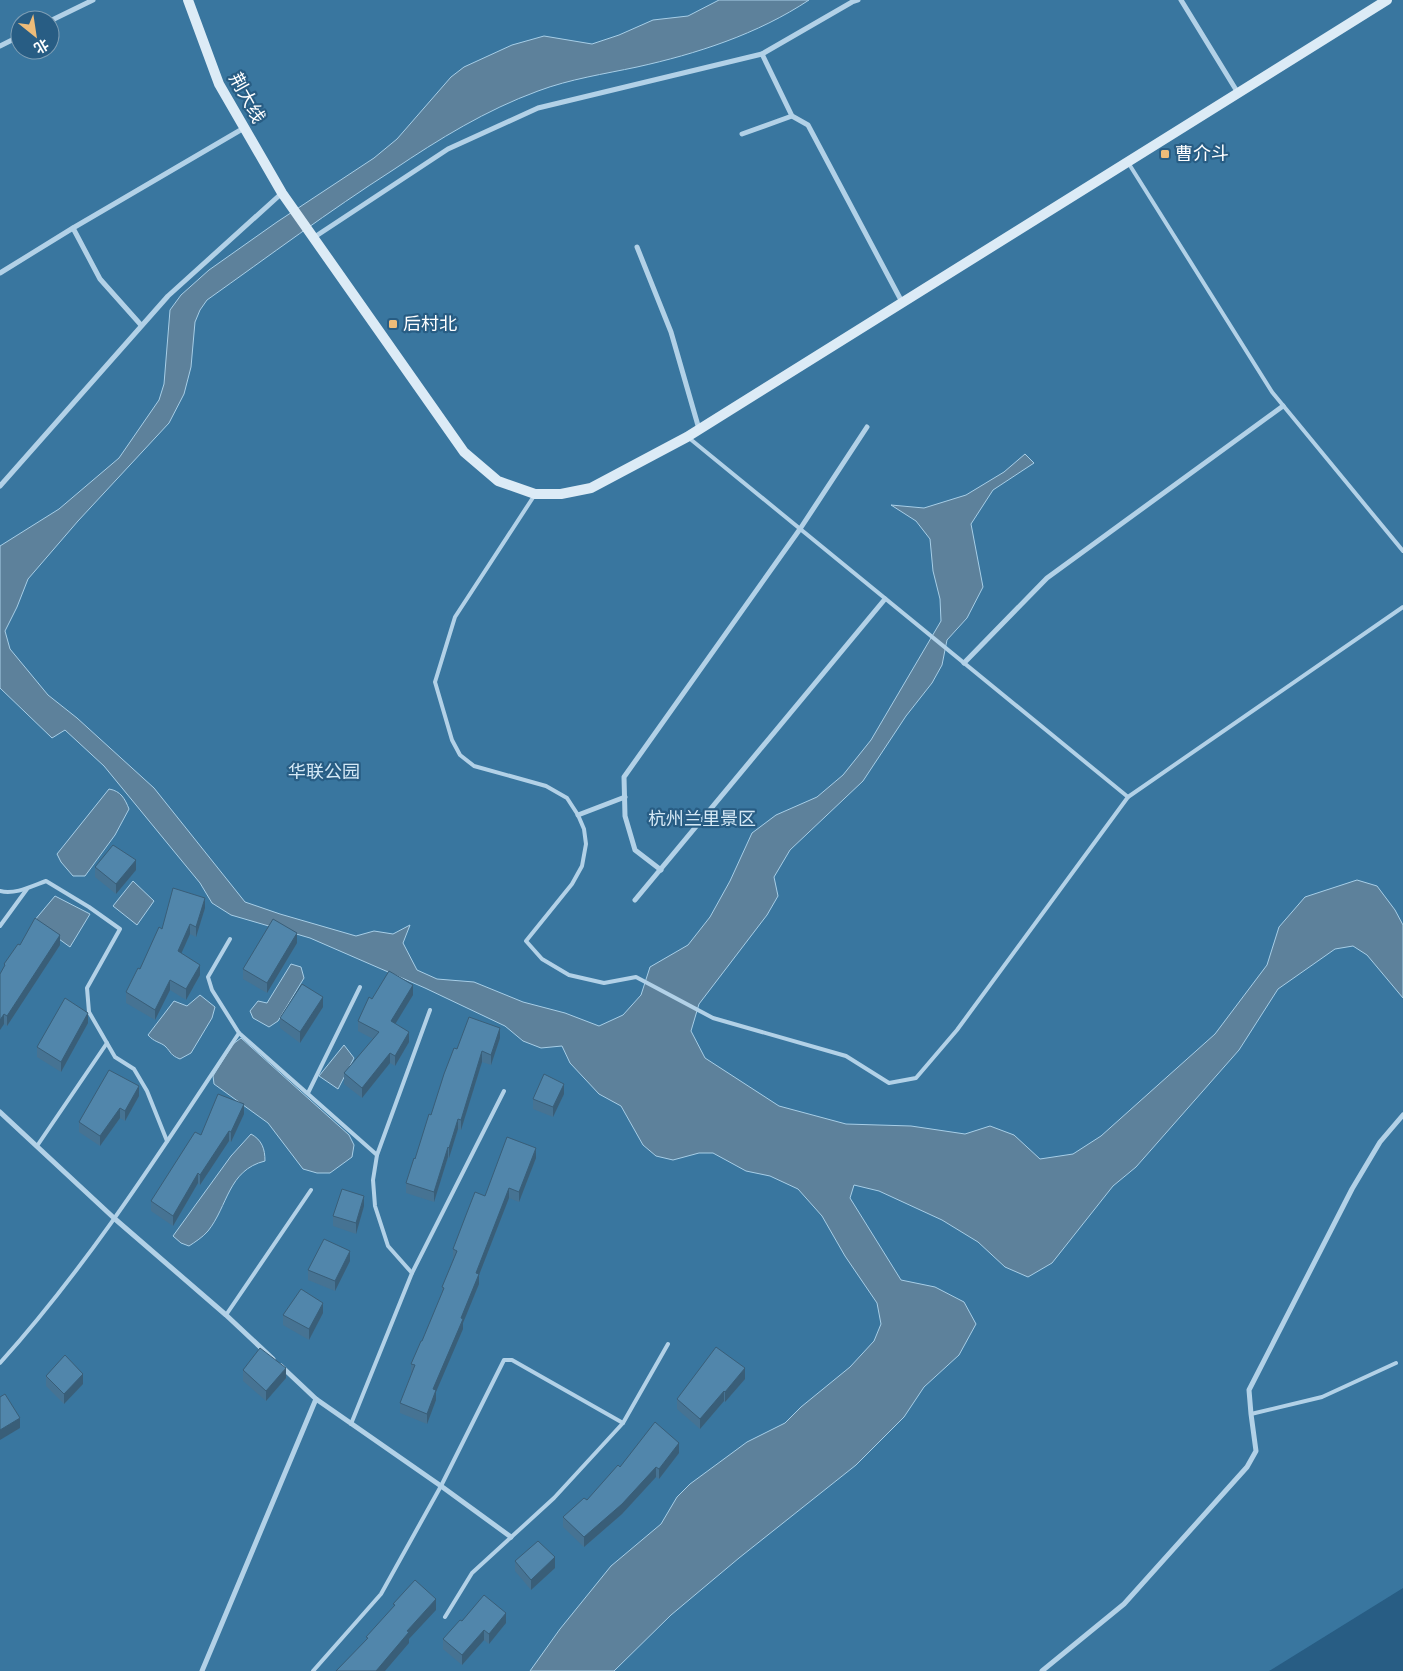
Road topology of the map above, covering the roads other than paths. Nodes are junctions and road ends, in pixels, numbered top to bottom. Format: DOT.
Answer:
graph roads {
  1 [pos="93,0"];
  2 [pos="188,0"];
  3 [pos="858,0"];
  4 [pos="1181,0"];
  5 [pos="1387,0"];
  6 [pos="60,16"];
  7 [pos="762,54"];
  8 [pos="1238,93"];
  9 [pos="792,116"];
  10 [pos="244,128"];
  11 [pos="742,134"];
  12 [pos="1127,161"];
  13 [pos="282,193"];
  14 [pos="73,228"];
  15 [pos="314,238"];
  16 [pos="637,247"];
  17 [pos="0,273"];
  18 [pos="902,302"];
  19 [pos="141,325"];
  20 [pos="1283,406"];
  21 [pos="867,427"];
  22 [pos="699,429"];
  23 [pos="687,437"];
  24 [pos="0,486"];
  25 [pos="535,494"];
  26 [pos="800,529"];
  27 [pos="1403,551"];
  28 [pos="886,599"];
  29 [pos="1403,607"];
  30 [pos="964,663"];
  31 [pos="625,796"];
  32 [pos="1128,798"];
  33 [pos="578,816"];
  34 [pos="661,870"];
  35 [pos="26,889"];
  36 [pos="0,892"];
  37 [pos="635,900"];
  38 [pos="0,926"];
  39 [pos="230,939"];
  40 [pos="360,987"];
  41 [pos="430,1010"];
  42 [pos="239,1033"];
  43 [pos="108,1043"];
  44 [pos="504,1091"];
  45 [pos="308,1093"];
  46 [pos="0,1112"];
  47 [pos="1403,1115"];
  48 [pos="168,1141"];
  49 [pos="37,1146"];
  50 [pos="378,1155"];
  51 [pos="311,1190"];
  52 [pos="115,1219"];
  53 [pos="412,1273"];
  54 [pos="226,1315"];
  55 [pos="668,1344"];
  56 [pos="0,1363"];
  57 [pos="1396,1363"];
  58 [pos="316,1399"];
  59 [pos="1251,1414"];
  60 [pos="622,1423"];
  61 [pos="351,1424"];
  62 [pos="441,1486"];
  63 [pos="511,1537"];
  64 [pos="445,1617"];
  65 [pos="202,1671"];
  66 [pos="313,1671"];
  67 [pos="1042,1671"];
  1 -- 6 [label="street"];
  2 -- 10 [label="street, 荆大线"];
  3 -- 7 [label="street"];
  4 -- 8 [label="street"];
  5 -- 8 [label="street"];
  7 -- 9 [label="street"];
  7 -- 15 [label="street"];
  8 -- 12 [label="street"];
  9 -- 11 [label="street"];
  9 -- 18 [label="street"];
  10 -- 13 [label="street, 荆大线"];
  10 -- 14 [label="street"];
  12 -- 18 [label="street"];
  12 -- 20 [label="lane"];
  13 -- 15 [label="street, 荆大线"];
  13 -- 19 [label="street"];
  14 -- 17 [label="street"];
  14 -- 19 [label="street"];
  15 -- 25 [label="street, 荆大线"];
  16 -- 22 [label="street"];
  18 -- 22 [label="street"];
  19 -- 24 [label="street"];
  20 -- 27 [label="lane"];
  20 -- 30 [label="street"];
  21 -- 26 [label="street"];
  22 -- 23 [label="street"];
  23 -- 25 [label="street"];
  23 -- 26 [label="lane"];
  25 -- 33 [label="lane"];
  26 -- 28 [label="lane"];
  26 -- 31 [label="street"];
  28 -- 30 [label="lane"];
  28 -- 34 [label="street"];
  29 -- 32 [label="lane"];
  30 -- 32 [label="lane"];
  31 -- 33 [label="street"];
  31 -- 34 [label="street"];
  32 -- 33 [label="lane"];
  34 -- 37 [label="street"];
  35 -- 36 [label="lane"];
  35 -- 38 [label="lane"];
  35 -- 43 [label="lane"];
  39 -- 42 [label="lane"];
  40 -- 45 [label="lane"];
  41 -- 50 [label="lane"];
  42 -- 45 [label="lane"];
  42 -- 48 [label="lane"];
  43 -- 48 [label="lane"];
  43 -- 49 [label="lane"];
  44 -- 53 [label="lane"];
  45 -- 50 [label="lane"];
  46 -- 49 [label="street"];
  47 -- 59 [label="street"];
  48 -- 52 [label="lane"];
  49 -- 52 [label="street"];
  50 -- 53 [label="lane"];
  51 -- 54 [label="lane"];
  52 -- 54 [label="street"];
  52 -- 56 [label="lane"];
  53 -- 61 [label="lane"];
  54 -- 58 [label="street"];
  55 -- 60 [label="lane"];
  57 -- 59 [label="lane"];
  58 -- 61 [label="street"];
  58 -- 65 [label="street"];
  59 -- 67 [label="street"];
  60 -- 62 [label="lane"];
  60 -- 63 [label="lane"];
  61 -- 62 [label="street"];
  62 -- 63 [label="street"];
  62 -- 66 [label="lane"];
  63 -- 64 [label="lane"];
}
